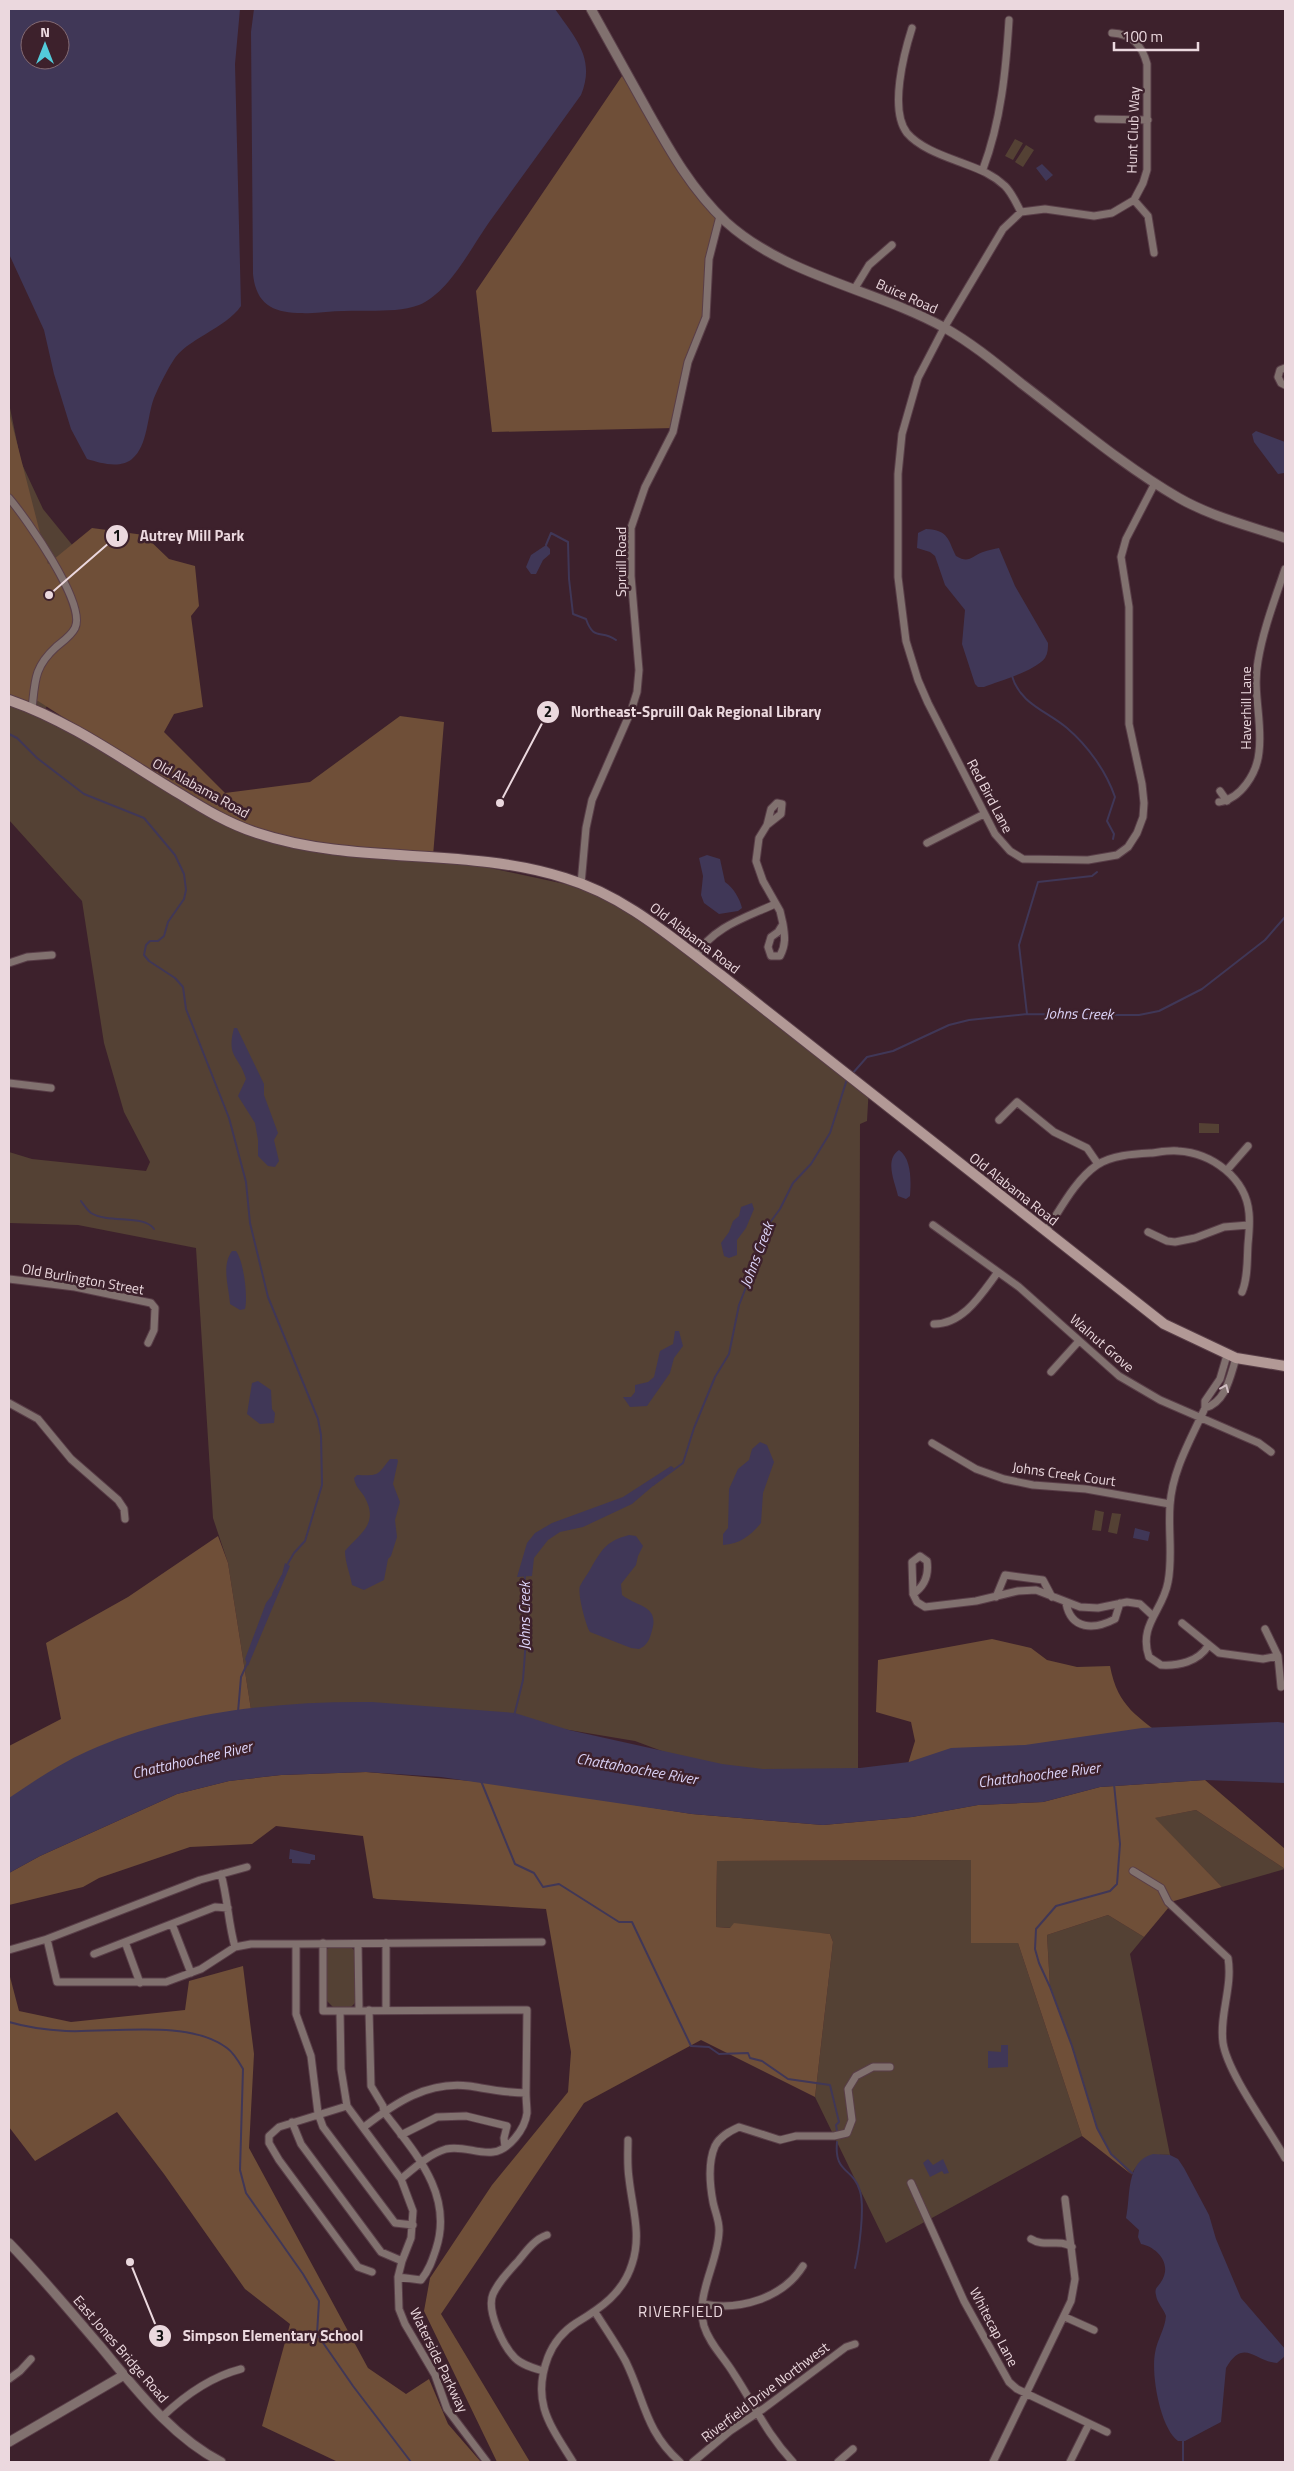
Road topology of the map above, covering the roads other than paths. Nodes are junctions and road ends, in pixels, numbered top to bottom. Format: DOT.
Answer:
graph roads {
  1 [pos="591,9"];
  2 [pos="1009,20"];
  3 [pos="912,28"];
  4 [pos="1112,34"];
  5 [pos="1098,119"];
  6 [pos="1148,120"];
  7 [pos="983,169"];
  8 [pos="1134,200"];
  9 [pos="1021,212"];
  10 [pos="720,216"];
  11 [pos="892,244"];
  12 [pos="1154,254"];
  13 [pos="855,288"];
  14 [pos="944,328"];
  15 [pos="1285,368"];
  16 [pos="1285,384"];
  17 [pos="1155,483"];
  18 [pos="9,498"];
  19 [pos="1285,538"];
  20 [pos="1285,570"];
  21 [pos="9,700"];
  22 [pos="32,709"];
  23 [pos="1220,791"];
  24 [pos="984,814"];
  25 [pos="766,824"];
  26 [pos="928,843"];
  27 [pos="581,884"];
  28 [pos="775,904"];
  29 [pos="783,924"];
  30 [pos="52,955"];
  31 [pos="696,956"];
  32 [pos="9,964"];
  33 [pos="9,1083"];
  34 [pos="51,1088"];
  35 [pos="1000,1120"];
  36 [pos="1248,1146"];
  37 [pos="1098,1164"];
  38 [pos="1228,1170"];
  39 [pos="933,1225"];
  40 [pos="1249,1225"];
  41 [pos="1046,1231"];
  42 [pos="1148,1232"];
  43 [pos="998,1272"];
  44 [pos="9,1279"];
  45 [pos="1242,1292"];
  46 [pos="934,1324"];
  47 [pos="1079,1341"];
  48 [pos="148,1343"];
  49 [pos="1231,1357"];
  50 [pos="1285,1366"];
  51 [pos="1051,1372"];
  52 [pos="9,1403"];
  53 [pos="1201,1417"];
  54 [pos="932,1443"];
  55 [pos="1271,1452"];
  56 [pos="1170,1504"];
  57 [pos="125,1518"];
  58 [pos="913,1594"];
  59 [pos="996,1597"];
  60 [pos="1052,1597"];
  61 [pos="1066,1603"];
  62 [pos="1120,1603"];
  63 [pos="1153,1616"];
  64 [pos="1182,1623"];
  65 [pos="1265,1630"];
  66 [pos="1208,1646"];
  67 [pos="1278,1656"];
  68 [pos="1281,1687"];
  69 [pos="247,1867"];
  70 [pos="1132,1871"];
  71 [pos="222,1874"];
  72 [pos="228,1908"];
  73 [pos="172,1924"];
  74 [pos="47,1939"];
  75 [pos="125,1942"];
  76 [pos="542,1942"];
  77 [pos="323,1943"];
  78 [pos="296,1944"];
  79 [pos="358,1944"];
  80 [pos="386,1944"];
  81 [pos="235,1948"];
  82 [pos="9,1950"];
  83 [pos="94,1954"];
  84 [pos="191,1973"];
  85 [pos="140,1983"];
  86 [pos="359,2010"];
  87 [pos="369,2010"];
  88 [pos="386,2010"];
  89 [pos="340,2011"];
  90 [pos="890,2067"];
  91 [pos="526,2094"];
  92 [pos="347,2106"];
  93 [pos="384,2112"];
  94 [pos="318,2113"];
  95 [pos="292,2122"];
  96 [pos="364,2128"];
  97 [pos="401,2135"];
  98 [pos="628,2140"];
  99 [pos="505,2147"];
  100 [pos="1285,2158"];
  101 [pos="422,2163"];
  102 [pos="401,2179"];
  103 [pos="911,2183"];
  104 [pos="1065,2199"];
  105 [pos="413,2225"];
  106 [pos="547,2235"];
  107 [pos="1031,2239"];
  108 [pos="9,2243"];
  109 [pos="1072,2247"];
  110 [pos="402,2261"];
  111 [pos="803,2266"];
  112 [pos="372,2272"];
  113 [pos="398,2277"];
  114 [pos="703,2304"];
  115 [pos="595,2312"];
  116 [pos="1065,2317"];
  117 [pos="1094,2330"];
  118 [pos="855,2344"];
  119 [pos="31,2359"];
  120 [pos="241,2369"];
  121 [pos="543,2371"];
  122 [pos="124,2375"];
  123 [pos="9,2378"];
  124 [pos="1026,2394"];
  125 [pos="757,2412"];
  126 [pos="162,2417"];
  127 [pos="1089,2424"];
  128 [pos="1107,2432"];
  129 [pos="9,2442"];
  130 [pos="853,2450"];
  131 [pos="221,2462"];
  132 [pos="488,2462"];
  133 [pos="573,2462"];
  134 [pos="680,2462"];
  135 [pos="693,2462"];
  136 [pos="793,2462"];
  137 [pos="838,2462"];
  138 [pos="993,2462"];
  139 [pos="1070,2462"];
  1 -- 10 [label="street, Buice Road"];
  2 -- 7 [label="street"];
  3 -- 7 [label="street"];
  4 -- 6 [label="street, Hunt Club Way"];
  5 -- 6 [label="street"];
  6 -- 8 [label="street, Hunt Club Way"];
  7 -- 9 [label="street"];
  8 -- 9 [label="street"];
  8 -- 12 [label="street"];
  9 -- 14 [label="street"];
  10 -- 13 [label="street, Buice Road"];
  10 -- 27 [label="street, Spruill Road"];
  11 -- 13 [label="street"];
  13 -- 14 [label="street, Buice Road"];
  14 -- 17 [label="street, Buice Road"];
  14 -- 24 [label="street, Red Bird Lane"];
  15 -- 16 [label="street"];
  17 -- 19 [label="street, Buice Road"];
  17 -- 24 [label="street, Red Bird Lane"];
  18 -- 22 [label="street"];
  20 -- 23 [label="street, Haverhill Lane"];
  21 -- 22 [label="main road, Old Alabama Road"];
  22 -- 27 [label="main road, Old Alabama Road"];
  24 -- 26 [label="street"];
  25 -- 28 [label="street"];
  27 -- 31 [label="main road, Old Alabama Road"];
  28 -- 29 [label="street"];
  28 -- 31 [label="street"];
  30 -- 32 [label="street"];
  31 -- 41 [label="main road, Old Alabama Road"];
  33 -- 34 [label="street"];
  35 -- 37 [label="street"];
  36 -- 38 [label="street"];
  37 -- 38 [label="street"];
  37 -- 41 [label="street"];
  38 -- 40 [label="street"];
  39 -- 43 [label="street, Walnut Grove"];
  40 -- 42 [label="street"];
  40 -- 45 [label="street"];
  41 -- 49 [label="main road, Old Alabama Road"];
  43 -- 46 [label="street"];
  43 -- 47 [label="street, Walnut Grove"];
  44 -- 48 [label="street, Old Burlington Street"];
  47 -- 51 [label="street"];
  47 -- 53 [label="street, Walnut Grove"];
  49 -- 50 [label="main road, Old Alabama Road"];
  49 -- 53 [label="street"];
  52 -- 57 [label="street"];
  53 -- 55 [label="street, Walnut Grove"];
  53 -- 56 [label="street"];
  54 -- 56 [label="street, Johns Creek Court"];
  56 -- 63 [label="street"];
  58 -- 58 [label="street"];
  58 -- 59 [label="street"];
  59 -- 60 [label="street"];
  59 -- 60 [label="street"];
  60 -- 61 [label="street"];
  61 -- 62 [label="street"];
  61 -- 62 [label="street"];
  62 -- 63 [label="street"];
  63 -- 66 [label="street"];
  64 -- 66 [label="street"];
  65 -- 67 [label="street"];
  66 -- 67 [label="street"];
  67 -- 68 [label="street"];
  69 -- 71 [label="street"];
  70 -- 100 [label="street"];
  71 -- 72 [label="street"];
  71 -- 74 [label="street"];
  72 -- 73 [label="street"];
  72 -- 81 [label="street"];
  73 -- 75 [label="street"];
  73 -- 84 [label="street"];
  74 -- 82 [label="street"];
  74 -- 85 [label="street"];
  75 -- 83 [label="street"];
  75 -- 85 [label="street"];
  76 -- 80 [label="street"];
  77 -- 78 [label="street"];
  77 -- 79 [label="street"];
  77 -- 89 [label="street"];
  78 -- 81 [label="street"];
  78 -- 94 [label="street"];
  79 -- 80 [label="street"];
  79 -- 86 [label="street"];
  80 -- 88 [label="street"];
  81 -- 84 [label="street"];
  84 -- 85 [label="street"];
  86 -- 87 [label="street"];
  86 -- 89 [label="street"];
  87 -- 88 [label="street"];
  87 -- 93 [label="street"];
  88 -- 91 [label="street"];
  89 -- 92 [label="street, Waterside Parkway"];
  90 -- 114 [label="street"];
  91 -- 93 [label="street"];
  91 -- 99 [label="street"];
  92 -- 94 [label="street"];
  92 -- 96 [label="street, Waterside Parkway"];
  93 -- 96 [label="street"];
  93 -- 97 [label="street"];
  94 -- 95 [label="street"];
  94 -- 105 [label="street"];
  95 -- 110 [label="street"];
  95 -- 112 [label="street"];
  96 -- 102 [label="street, Waterside Parkway"];
  97 -- 99 [label="street"];
  97 -- 101 [label="street"];
  98 -- 115 [label="street"];
  99 -- 101 [label="street"];
  101 -- 102 [label="street"];
  101 -- 113 [label="street"];
  102 -- 105 [label="street, Waterside Parkway"];
  103 -- 124 [label="street, Whitecap Lane"];
  104 -- 109 [label="street"];
  105 -- 110 [label="street, Waterside Parkway"];
  106 -- 121 [label="street"];
  107 -- 109 [label="street"];
  108 -- 122 [label="street, East Jones Bridge Road"];
  109 -- 116 [label="street"];
  110 -- 113 [label="street, Waterside Parkway"];
  111 -- 114 [label="street"];
  113 -- 132 [label="street, Waterside Parkway"];
  114 -- 125 [label="street"];
  115 -- 121 [label="street"];
  115 -- 134 [label="street"];
  116 -- 117 [label="street"];
  116 -- 124 [label="street"];
  118 -- 125 [label="street, Riverfield Drive Northwest"];
  119 -- 123 [label="street"];
  120 -- 126 [label="street"];
  121 -- 133 [label="street"];
  122 -- 126 [label="street, East Jones Bridge Road"];
  122 -- 129 [label="street"];
  124 -- 127 [label="street, Whitecap Lane"];
  124 -- 138 [label="street"];
  125 -- 135 [label="street, Riverfield Drive Northwest"];
  125 -- 136 [label="street"];
  126 -- 131 [label="street, East Jones Bridge Road"];
  127 -- 128 [label="street, Whitecap Lane"];
  127 -- 139 [label="street"];
  130 -- 137 [label="street"];
}
